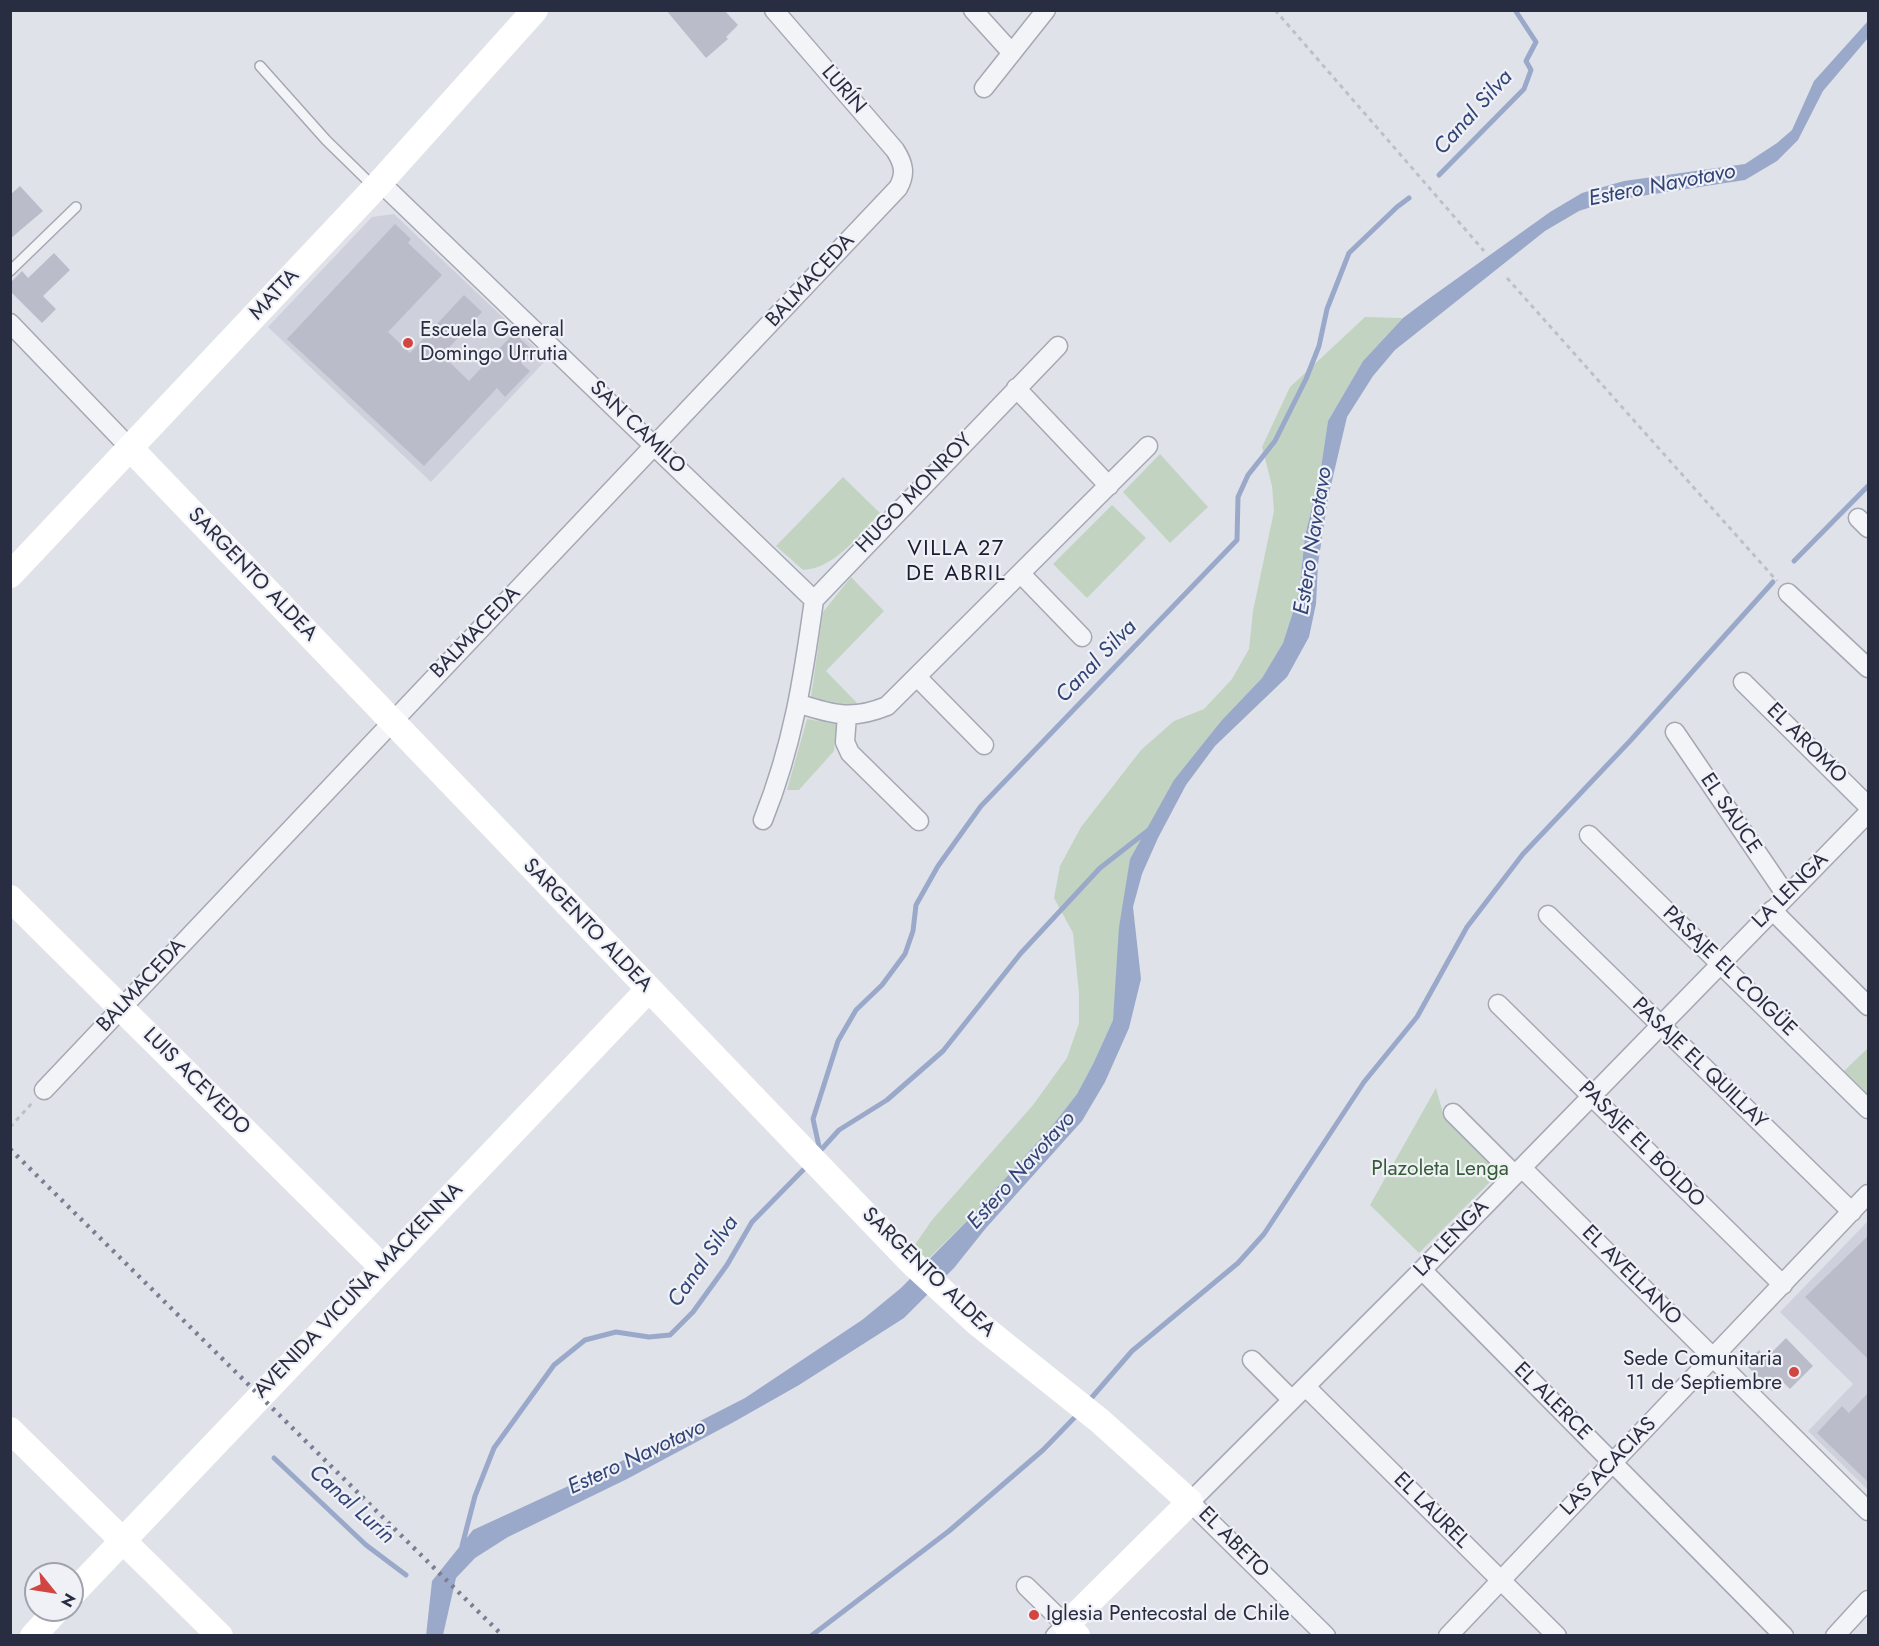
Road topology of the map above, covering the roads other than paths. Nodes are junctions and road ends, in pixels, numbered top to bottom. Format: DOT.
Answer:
graph roads {
  1 [pos="535,10"];
  2 [pos="774,10"];
  3 [pos="973,10"];
  4 [pos="1046,10"];
  5 [pos="1012,53"];
  6 [pos="260,66"];
  7 [pos="984,88"];
  8 [pos="903,174"];
  9 [pos="378,185"];
  10 [pos="76,207"];
  11 [pos="10,271"];
  12 [pos="10,323"];
  13 [pos="1058,346"];
  14 [pos="1016,388"];
  15 [pos="656,446"];
  16 [pos="1148,446"];
  17 [pos="131,449"];
  18 [pos="1109,486"];
  19 [pos="1021,574"];
  20 [pos="10,575"];
  21 [pos="1788,593"];
  22 [pos="814,600"];
  23 [pos="1082,637"];
  24 [pos="1869,668"];
  25 [pos="916,677"];
  26 [pos="1743,682"];
  27 [pos="800,704"];
  28 [pos="847,715"];
  29 [pos="392,721"];
  30 [pos="1675,732"];
  31 [pos="984,744"];
  32 [pos="1869,806"];
  33 [pos="1869,813"];
  34 [pos="763,820"];
  35 [pos="920,821"];
  36 [pos="1589,835"];
  37 [pos="1786,895"];
  38 [pos="10,898"];
  39 [pos="1772,910"];
  40 [pos="1548,915"];
  41 [pos="1720,963"];
  42 [pos="648,990"];
  43 [pos="1498,1004"];
  44 [pos="1869,1006"];
  45 [pos="121,1008"];
  46 [pos="1659,1025"];
  47 [pos="44,1090"];
  48 [pos="1591,1096"];
  49 [pos="1869,1109"];
  50 [pos="1454,1113"];
  51 [pos="1518,1172"];
  52 [pos="1869,1194"];
  53 [pos="1852,1212"];
  54 [pos="382,1267"];
  55 [pos="1422,1270"];
  56 [pos="1783,1285"];
  57 [pos="1714,1358"];
  58 [pos="1252,1360"];
  59 [pos="1306,1387"];
  60 [pos="1292,1400"];
  61 [pos="10,1430"];
  62 [pos="1612,1464"];
  63 [pos="1190,1502"];
  64 [pos="1869,1510"];
  65 [pos="123,1539"];
  66 [pos="84,1581"];
  67 [pos="1500,1581"];
  68 [pos="1026,1586"];
  69 [pos="1869,1600"];
  70 [pos="45,1622"];
  71 [pos="1066,1632"];
  72 [pos="33,1635"];
  73 [pos="220,1635"];
  74 [pos="1326,1635"];
  75 [pos="1448,1635"];
  76 [pos="1557,1635"];
  77 [pos="1784,1635"];
  78 [pos="1834,1635"];
  1 -- 9 [label="street, MATTA"];
  2 -- 8 [label="street, LURÍN"];
  3 -- 5 [label="street"];
  4 -- 5 [label="street"];
  5 -- 7 [label="street"];
  6 -- 9 [label="lane"];
  8 -- 15 [label="street, BALMACEDA"];
  9 -- 15 [label="street, SAN CAMILO"];
  9 -- 17 [label="street, MATTA"];
  10 -- 11 [label="lane"];
  12 -- 17 [label="street, SARGENTO ALDEA"];
  13 -- 14 [label="street, HUGO MONROY"];
  14 -- 18 [label="street"];
  14 -- 22 [label="street, HUGO MONROY"];
  15 -- 22 [label="street, SAN CAMILO"];
  15 -- 29 [label="street, BALMACEDA"];
  16 -- 18 [label="street"];
  17 -- 20 [label="street, MATTA"];
  17 -- 29 [label="street, SARGENTO ALDEA"];
  18 -- 19 [label="street"];
  19 -- 23 [label="street"];
  19 -- 25 [label="street"];
  21 -- 24 [label="street"];
  22 -- 27 [label="street"];
  25 -- 28 [label="street"];
  25 -- 31 [label="street"];
  26 -- 32 [label="street, EL AROMO"];
  27 -- 28 [label="street"];
  27 -- 34 [label="street"];
  28 -- 35 [label="street"];
  29 -- 42 [label="street, SARGENTO ALDEA"];
  29 -- 45 [label="street, BALMACEDA"];
  30 -- 37 [label="street, EL SAUCE"];
  33 -- 37 [label="street, LA LENGA"];
  36 -- 41 [label="street, PASAJE EL COIGÜE"];
  37 -- 39 [label="street, LA LENGA"];
  38 -- 45 [label="street, LUIS ACEVEDO"];
  39 -- 41 [label="street, LA LENGA"];
  39 -- 44 [label="street"];
  40 -- 46 [label="street, PASAJE EL QUILLAY"];
  41 -- 46 [label="street, LA LENGA"];
  41 -- 49 [label="street, PASAJE EL COIGÜE"];
  42 -- 54 [label="street, AVENIDA VICUÑA MACKENNA"];
  42 -- 63 [label="street, SARGENTO ALDEA"];
  43 -- 48 [label="street, PASAJE EL BOLDO"];
  45 -- 47 [label="street, BALMACEDA"];
  45 -- 54 [label="street, LUIS ACEVEDO"];
  46 -- 48 [label="street, LA LENGA"];
  46 -- 53 [label="street, PASAJE EL QUILLAY"];
  48 -- 51 [label="street, LA LENGA"];
  48 -- 56 [label="street, PASAJE EL BOLDO"];
  50 -- 51 [label="street, EL AVELLANO"];
  51 -- 55 [label="street, LA LENGA"];
  51 -- 57 [label="street, EL AVELLANO"];
  52 -- 53 [label="street, LAS ACACIAS"];
  53 -- 56 [label="street, LAS ACACIAS"];
  54 -- 65 [label="street, AVENIDA VICUÑA MACKENNA"];
  55 -- 59 [label="street, LA LENGA"];
  55 -- 62 [label="street, EL ALERCE"];
  56 -- 57 [label="street, LAS ACACIAS"];
  57 -- 62 [label="street, LAS ACACIAS"];
  57 -- 64 [label="street, EL AVELLANO"];
  58 -- 60 [label="street"];
  59 -- 60 [label="street, LA LENGA"];
  59 -- 67 [label="street, EL LAUREL"];
  60 -- 63 [label="street, LA LENGA"];
  61 -- 65 [label="street"];
  62 -- 67 [label="street, LAS ACACIAS"];
  62 -- 77 [label="street, EL ALERCE"];
  63 -- 71 [label="street, LA LENGA"];
  63 -- 74 [label="street, EL ABETO"];
  65 -- 66 [label="street, AVENIDA VICUÑA MACKENNA"];
  65 -- 73 [label="street"];
  67 -- 75 [label="street, LAS ACACIAS"];
  67 -- 76 [label="street, EL LAUREL"];
  68 -- 71 [label="street"];
  69 -- 78 [label="street"];
  70 -- 72 [label="street"];
}
